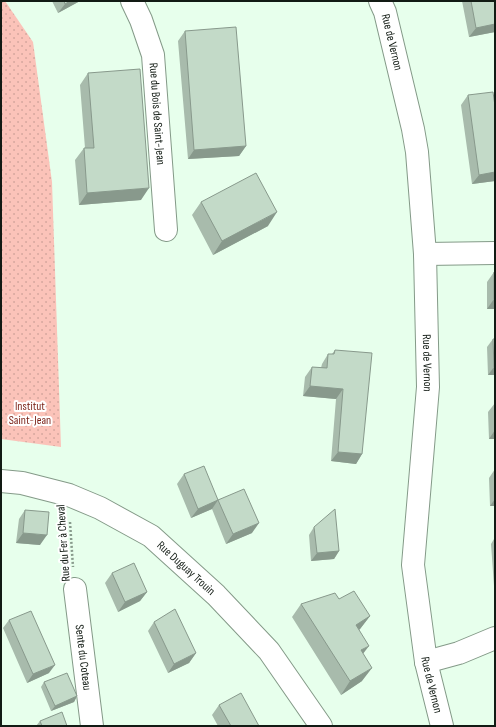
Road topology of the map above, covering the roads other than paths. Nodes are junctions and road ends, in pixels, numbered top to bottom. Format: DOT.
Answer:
graph roads {
  1 [pos="132,1"];
  2 [pos="380,1"];
  3 [pos="166,230"];
  4 [pos="495,253"];
  5 [pos="425,254"];
  6 [pos="1,481"];
  7 [pos="75,589"];
  8 [pos="495,638"];
  9 [pos="426,662"];
  10 [pos="92,726"];
  11 [pos="321,726"];
  12 [pos="442,726"];
  1 -- 3 [label="street, Rue du Bois de Saint-Jean"];
  2 -- 5 [label="street, Rue de Vernon"];
  4 -- 5 [label="street"];
  5 -- 9 [label="street, Rue de Vernon"];
  6 -- 11 [label="street, Rue Duguay Trouin"];
  7 -- 10 [label="street, Sente du Coteau"];
  8 -- 9 [label="street"];
  9 -- 12 [label="street, Rue de Vernon"];
}
